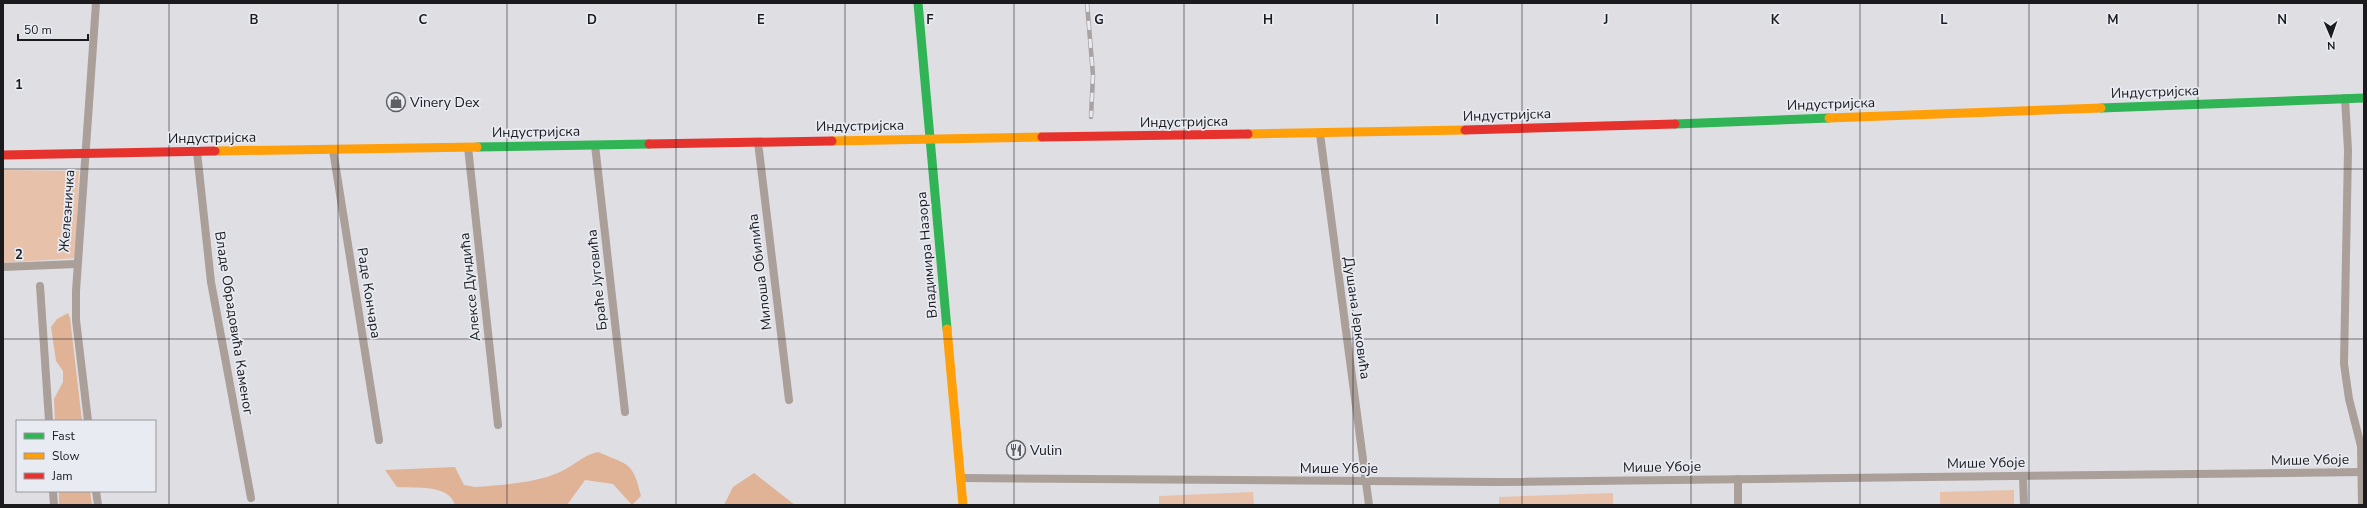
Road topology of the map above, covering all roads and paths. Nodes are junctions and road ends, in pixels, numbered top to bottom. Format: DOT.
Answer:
graph roads {
  1 [pos="96,3"];
  2 [pos="918,3"];
  3 [pos="2345,98"];
  4 [pos="2364,98"];
  5 [pos="1320,134"];
  6 [pos="931,139"];
  7 [pos="758,142"];
  8 [pos="595,145"];
  9 [pos="468,147"];
  10 [pos="333,150"];
  11 [pos="197,152"];
  12 [pos="84,154"];
  13 [pos="3,156"];
  14 [pos="76,264"];
  15 [pos="3,267"];
  16 [pos="40,286"];
  17 [pos="789,400"];
  18 [pos="625,412"];
  19 [pos="49,420"];
  20 [pos="88,420"];
  21 [pos="498,425"];
  22 [pos="378,440"];
  23 [pos="2363,472"];
  24 [pos="2023,476"];
  25 [pos="961,478"];
  26 [pos="1738,479"];
  27 [pos="1366,482"];
  28 [pos="53,492"];
  29 [pos="96,492"];
  30 [pos="251,498"];
  31 [pos="54,505"];
  32 [pos="98,505"];
  33 [pos="963,505"];
  34 [pos="1369,505"];
  35 [pos="1738,505"];
  36 [pos="2024,505"];
  37 [pos="2362,505"];
  1 -- 12 [label="street, Железничка"];
  2 -- 6 [label="main road, Владимира Назора"];
  3 -- 4 [label="main road, Индустријска"];
  3 -- 5 [label="main road, Индустријска"];
  3 -- 23 [label="street"];
  5 -- 6 [label="main road, Индустријска"];
  5 -- 27 [label="street, Душана Јерковића"];
  6 -- 7 [label="main road, Индустријска"];
  6 -- 25 [label="main road, Владимира Назора"];
  7 -- 8 [label="main road, Индустријска"];
  7 -- 17 [label="street, Милоша Обилића"];
  8 -- 9 [label="main road, Индустријска"];
  8 -- 18 [label="street, Браће Југовића"];
  9 -- 10 [label="main road, Индустријска"];
  9 -- 21 [label="street, Алексе Дундића"];
  10 -- 11 [label="main road, Индустријска"];
  10 -- 22 [label="street, Раде Кончара"];
  11 -- 12 [label="main road, Индустријска"];
  11 -- 30 [label="street, Владе Обрадовића Каменог"];
  12 -- 13 [label="main road, Индустријска"];
  12 -- 14 [label="street, Железничка"];
  14 -- 15 [label="street"];
  14 -- 20 [label="street, Железничка"];
  16 -- 19 [label="street"];
  23 -- 24 [label="street, Мише Убоје"];
  23 -- 37 [label="street"];
  24 -- 26 [label="street, Мише Убоје"];
  24 -- 36 [label="street"];
  25 -- 27 [label="street, Мише Убоје"];
  25 -- 33 [label="main road, Владимира Назора"];
  26 -- 27 [label="street, Мише Убоје"];
  26 -- 35 [label="street"];
  27 -- 34 [label="street, Душана Јерковића"];
  28 -- 31 [label="street"];
  29 -- 32 [label="street"];
}
